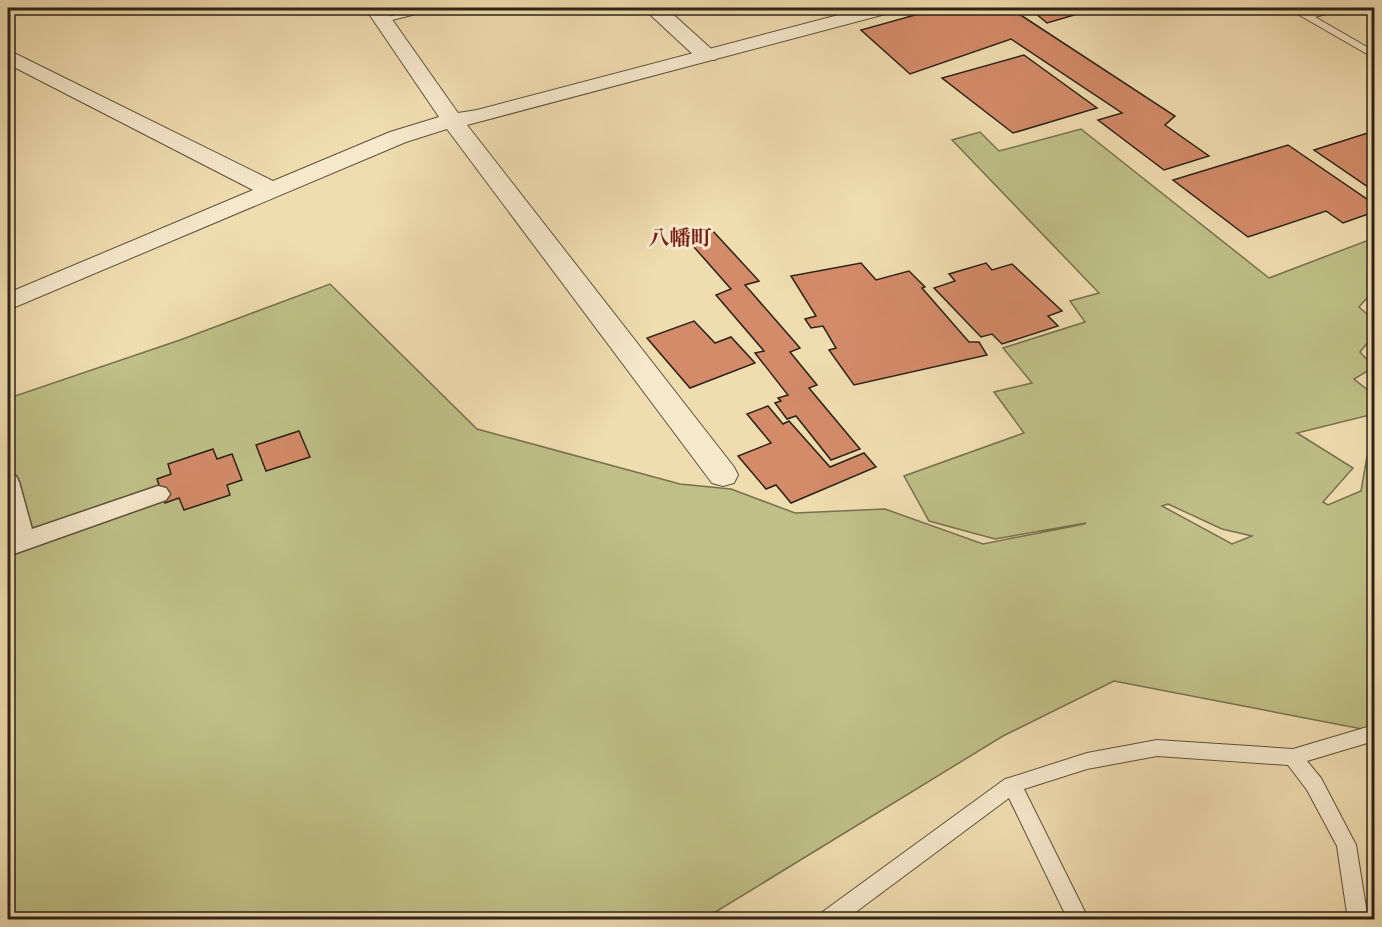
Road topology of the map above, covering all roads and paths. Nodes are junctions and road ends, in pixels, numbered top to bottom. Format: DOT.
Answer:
graph roads {
  1 [pos="31,8"];
  2 [pos="435,8"];
  3 [pos="654,8"];
  4 [pos="886,8"];
  5 [pos="1292,8"];
  6 [pos="1337,8"];
  7 [pos="8,12"];
  8 [pos="379,13"];
  9 [pos="1306,16"];
  10 [pos="1374,55"];
  11 [pos="8,56"];
  12 [pos="707,56"];
  13 [pos="452,120"];
  14 [pos="272,190"];
  15 [pos="8,302"];
  16 [pos="723,475"];
  17 [pos="8,482"];
  18 [pos="158,494"];
  19 [pos="15,544"];
  20 [pos="1374,733"];
  21 [pos="1293,757"];
  22 [pos="1012,785"];
  23 [pos="828,920"];
  24 [pos="1079,920"];
  25 [pos="1358,920"];
  1 -- 7 [label="lane"];
  2 -- 8 [label="lane"];
  3 -- 12 [label="street"];
  4 -- 12 [label="street"];
  5 -- 9 [label="lane"];
  6 -- 9 [label="lane"];
  8 -- 13 [label="street"];
  9 -- 10 [label="lane"];
  11 -- 14 [label="street"];
  12 -- 13 [label="street"];
  13 -- 14 [label="street"];
  13 -- 16 [label="street"];
  14 -- 15 [label="street"];
  17 -- 19 [label="street"];
  18 -- 19 [label="street"];
  20 -- 21 [label="lane"];
  21 -- 22 [label="lane"];
  21 -- 25 [label="lane"];
  22 -- 23 [label="lane"];
  22 -- 24 [label="lane"];
}
